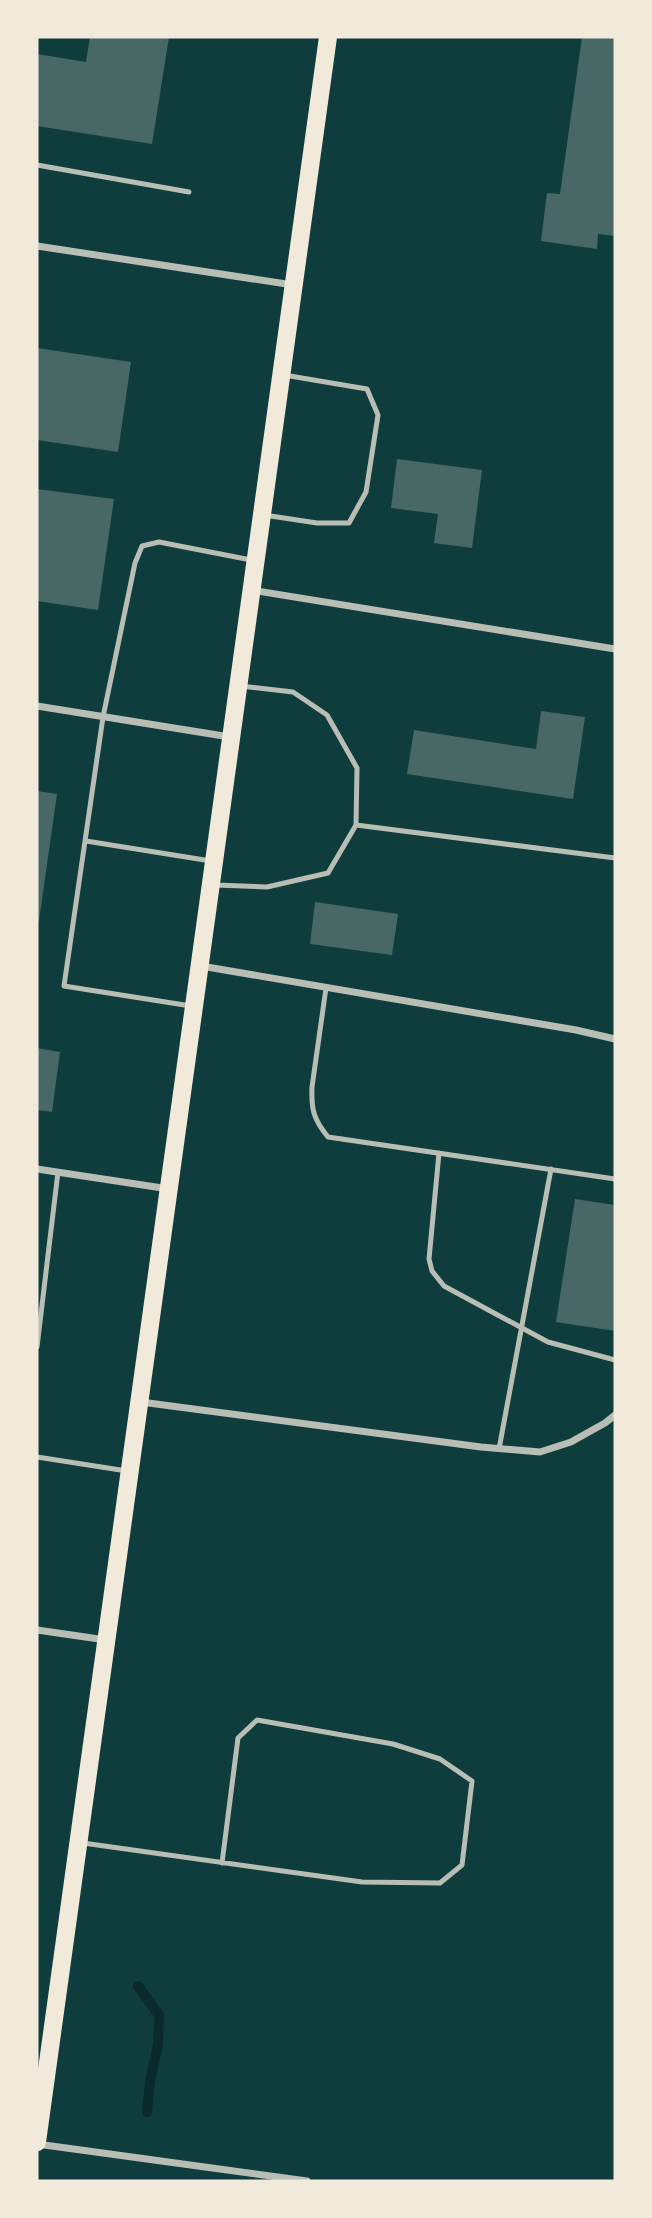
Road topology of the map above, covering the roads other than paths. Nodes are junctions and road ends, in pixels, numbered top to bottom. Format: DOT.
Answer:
graph roads {
  1 [pos="328,37"];
  2 [pos="37,165"];
  3 [pos="189,192"];
  4 [pos="37,246"];
  5 [pos="293,286"];
  6 [pos="281,375"];
  7 [pos="261,515"];
  8 [pos="254,561"];
  9 [pos="250,590"];
  10 [pos="615,649"];
  11 [pos="237,685"];
  12 [pos="37,706"];
  13 [pos="103,717"];
  14 [pos="231,737"];
  15 [pos="356,825"];
  16 [pos="86,841"];
  17 [pos="615,858"];
  18 [pos="215,862"];
  19 [pos="212,885"];
  20 [pos="200,966"];
  21 [pos="326,988"];
  22 [pos="195,1007"];
  23 [pos="615,1039"];
  24 [pos="439,1153"];
  25 [pos="37,1169"];
  26 [pos="551,1169"];
  27 [pos="58,1172"];
  28 [pos="615,1179"];
  29 [pos="170,1189"];
  30 [pos="520,1327"];
  31 [pos="37,1347"];
  32 [pos="615,1360"];
  33 [pos="141,1402"];
  34 [pos="615,1415"];
  35 [pos="499,1449"];
  36 [pos="37,1457"];
  37 [pos="131,1472"];
  38 [pos="37,1630"];
  39 [pos="107,1640"];
  40 [pos="80,1842"];
  41 [pos="222,1863"];
  42 [pos="37,2143"];
  43 [pos="307,2181"];
  1 -- 5 [label="main road"];
  2 -- 3 [label="lane"];
  4 -- 5 [label="street"];
  5 -- 6 [label="main road"];
  6 -- 7 [label="main road"];
  6 -- 7 [label="lane"];
  7 -- 8 [label="main road"];
  8 -- 9 [label="main road"];
  8 -- 13 [label="lane"];
  9 -- 10 [label="street"];
  9 -- 11 [label="main road"];
  11 -- 14 [label="main road"];
  11 -- 15 [label="lane"];
  12 -- 13 [label="street"];
  13 -- 14 [label="street"];
  13 -- 16 [label="lane"];
  14 -- 18 [label="main road"];
  15 -- 17 [label="lane"];
  15 -- 19 [label="lane"];
  16 -- 18 [label="lane"];
  16 -- 22 [label="lane"];
  18 -- 19 [label="main road"];
  19 -- 20 [label="main road"];
  20 -- 21 [label="street"];
  20 -- 22 [label="main road"];
  21 -- 23 [label="street"];
  21 -- 24 [label="lane"];
  22 -- 29 [label="main road"];
  24 -- 26 [label="lane"];
  24 -- 30 [label="lane"];
  25 -- 27 [label="street"];
  26 -- 28 [label="lane"];
  26 -- 30 [label="lane"];
  27 -- 29 [label="street"];
  27 -- 31 [label="lane"];
  29 -- 33 [label="main road"];
  30 -- 32 [label="lane"];
  30 -- 35 [label="lane"];
  33 -- 35 [label="street"];
  33 -- 37 [label="main road"];
  34 -- 35 [label="street"];
  36 -- 37 [label="lane"];
  37 -- 39 [label="main road"];
  38 -- 39 [label="street"];
  39 -- 40 [label="main road"];
  40 -- 41 [label="lane"];
  40 -- 42 [label="main road"];
  41 -- 41 [label="lane"];
  42 -- 43 [label="street"];
}
